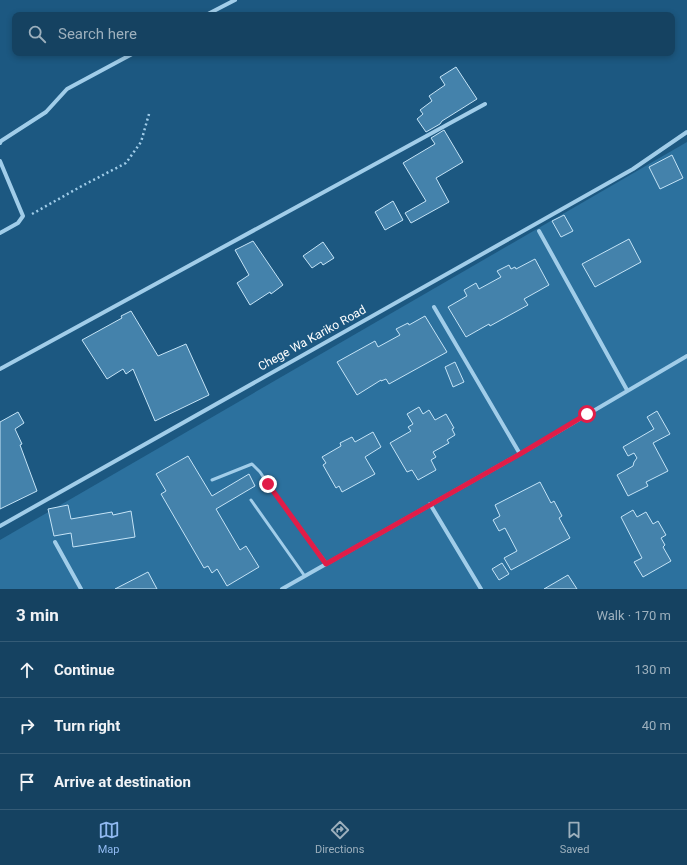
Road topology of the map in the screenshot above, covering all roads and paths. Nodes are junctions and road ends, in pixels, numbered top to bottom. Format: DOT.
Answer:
graph roads {
  1 [pos="234,0"];
  2 [pos="212,12"];
  3 [pos="128,56"];
  4 [pos="485,104"];
  5 [pos="149,114"];
  6 [pos="687,132"];
  7 [pos="0,143"];
  8 [pos="0,161"];
  9 [pos="18,223"];
  10 [pos="538,232"];
  11 [pos="0,233"];
  12 [pos="434,307"];
  13 [pos="687,356"];
  14 [pos="0,369"];
  15 [pos="627,390"];
  16 [pos="520,454"];
  17 [pos="212,480"];
  18 [pos="251,500"];
  19 [pos="430,504"];
  20 [pos="0,526"];
  21 [pos="55,542"];
  22 [pos="326,564"];
  23 [pos="304,575"];
  24 [pos="82,589"];
  25 [pos="282,589"];
  26 [pos="481,589"];
  1 -- 2 [label="street"];
  3 -- 7 [label="street"];
  4 -- 14 [label="street"];
  5 -- 9 [label="path"];
  6 -- 20 [label="street, Chege Wa Kariko Road"];
  8 -- 9 [label="street"];
  9 -- 11 [label="street"];
  10 -- 15 [label="street"];
  12 -- 16 [label="street"];
  13 -- 15 [label="street"];
  15 -- 16 [label="street"];
  16 -- 19 [label="street"];
  17 -- 22 [label="lane"];
  18 -- 23 [label="lane"];
  19 -- 22 [label="street"];
  19 -- 26 [label="street"];
  21 -- 24 [label="street"];
  22 -- 23 [label="street"];
  23 -- 25 [label="street"];
}
